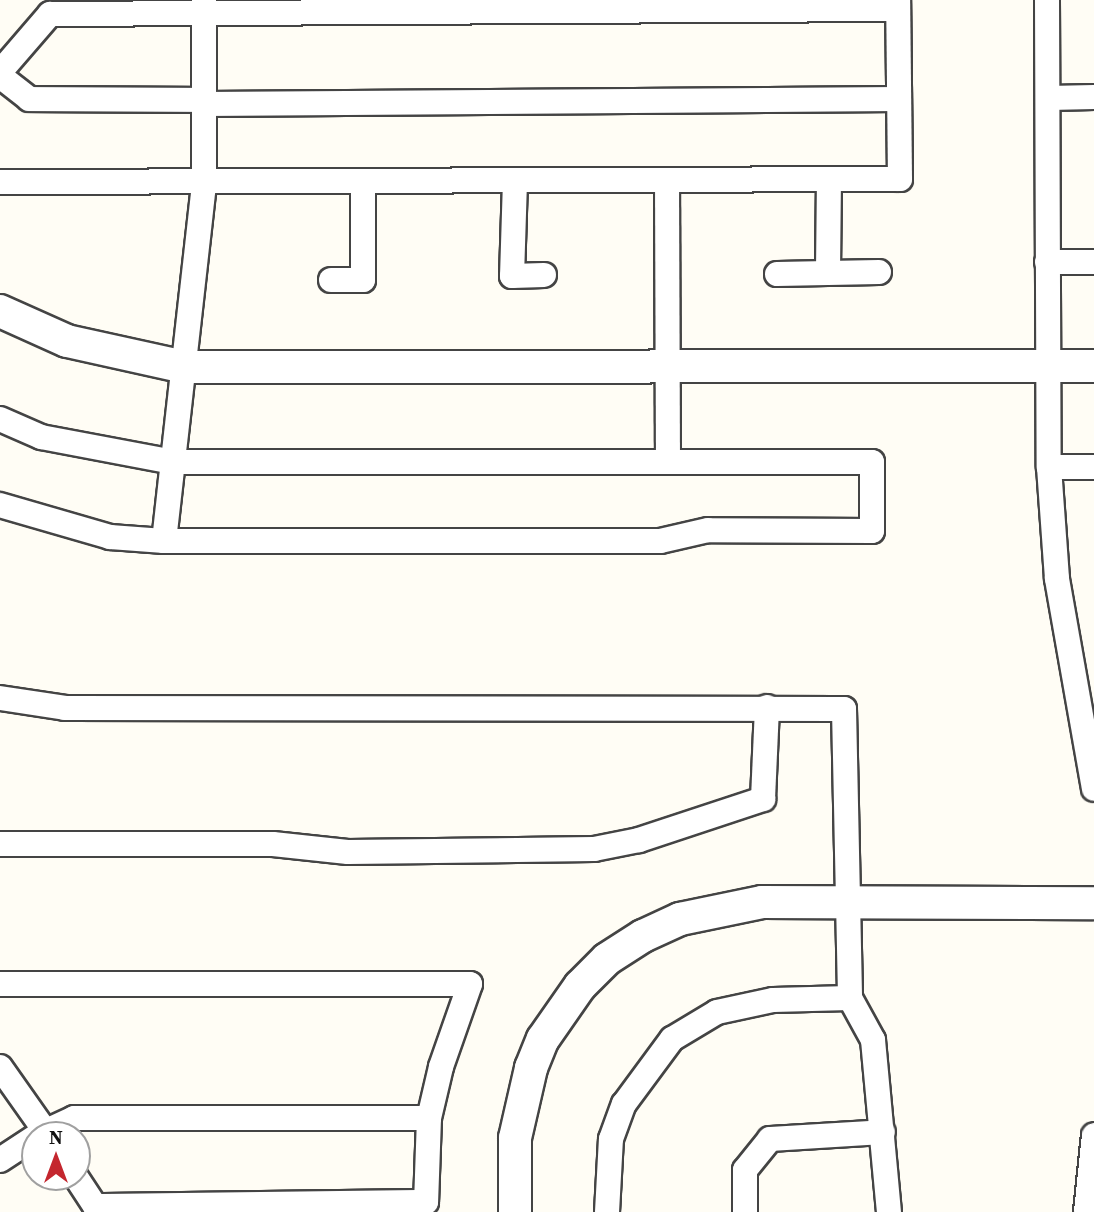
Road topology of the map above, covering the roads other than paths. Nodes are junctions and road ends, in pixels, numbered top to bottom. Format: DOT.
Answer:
graph roads {
  1 [pos="1047,0"];
  2 [pos="898,5"];
  3 [pos="204,6"];
  4 [pos="0,74"];
  5 [pos="1094,97"];
  6 [pos="1049,98"];
  7 [pos="899,99"];
  8 [pos="204,102"];
  9 [pos="829,179"];
  10 [pos="667,180"];
  11 [pos="515,181"];
  12 [pos="0,182"];
  13 [pos="204,182"];
  14 [pos="363,182"];
  15 [pos="1047,262"];
  16 [pos="1094,262"];
  17 [pos="828,272"];
  18 [pos="879,272"];
  19 [pos="777,274"];
  20 [pos="544,275"];
  21 [pos="331,280"];
  22 [pos="0,311"];
  23 [pos="668,366"];
  24 [pos="1050,366"];
  25 [pos="1094,366"];
  26 [pos="184,367"];
  27 [pos="0,419"];
  28 [pos="668,462"];
  29 [pos="173,463"];
  30 [pos="1049,467"];
  31 [pos="1094,467"];
  32 [pos="0,505"];
  33 [pos="164,541"];
  34 [pos="0,698"];
  35 [pos="767,707"];
  36 [pos="1094,789"];
  37 [pos="0,844"];
  38 [pos="1094,903"];
  39 [pos="846,904"];
  40 [pos="0,984"];
  41 [pos="849,998"];
  42 [pos="0,1067"];
  43 [pos="429,1118"];
  44 [pos="33,1121"];
  45 [pos="68,1121"];
  46 [pos="883,1132"];
  47 [pos="1094,1135"];
  48 [pos="21,1147"];
  49 [pos="0,1160"];
  50 [pos="85,1191"];
  51 [pos="97,1209"];
  52 [pos="515,1212"];
  53 [pos="607,1212"];
  54 [pos="745,1212"];
  55 [pos="889,1212"];
  56 [pos="1086,1212"];
  1 -- 6 [label="street"];
  2 -- 3 [label="street"];
  2 -- 7 [label="street"];
  3 -- 4 [label="street"];
  3 -- 8 [label="street"];
  4 -- 8 [label="street"];
  5 -- 6 [label="street"];
  6 -- 15 [label="street"];
  7 -- 8 [label="street"];
  7 -- 9 [label="street"];
  8 -- 13 [label="street"];
  9 -- 10 [label="street"];
  9 -- 17 [label="street"];
  10 -- 11 [label="street"];
  10 -- 23 [label="street"];
  11 -- 14 [label="street"];
  11 -- 20 [label="street"];
  12 -- 13 [label="street"];
  13 -- 14 [label="street"];
  13 -- 26 [label="street"];
  14 -- 21 [label="street"];
  15 -- 16 [label="street"];
  15 -- 24 [label="street"];
  17 -- 18 [label="street"];
  17 -- 19 [label="street"];
  22 -- 26 [label="street"];
  23 -- 24 [label="street"];
  23 -- 26 [label="street"];
  23 -- 28 [label="street"];
  24 -- 25 [label="street"];
  24 -- 30 [label="street"];
  26 -- 29 [label="street"];
  27 -- 29 [label="street"];
  28 -- 29 [label="street"];
  28 -- 33 [label="street"];
  29 -- 33 [label="street"];
  30 -- 31 [label="street"];
  30 -- 36 [label="street"];
  32 -- 33 [label="street"];
  34 -- 35 [label="street"];
  35 -- 37 [label="street"];
  35 -- 39 [label="street"];
  38 -- 39 [label="street"];
  39 -- 41 [label="street"];
  39 -- 52 [label="street"];
  40 -- 43 [label="street"];
  41 -- 46 [label="street"];
  41 -- 53 [label="street"];
  42 -- 44 [label="street"];
  43 -- 45 [label="street"];
  43 -- 51 [label="street"];
  46 -- 54 [label="street"];
  46 -- 55 [label="street"];
  47 -- 56 [label="street"];
  48 -- 49 [label="street"];
  50 -- 51 [label="street"];
}
